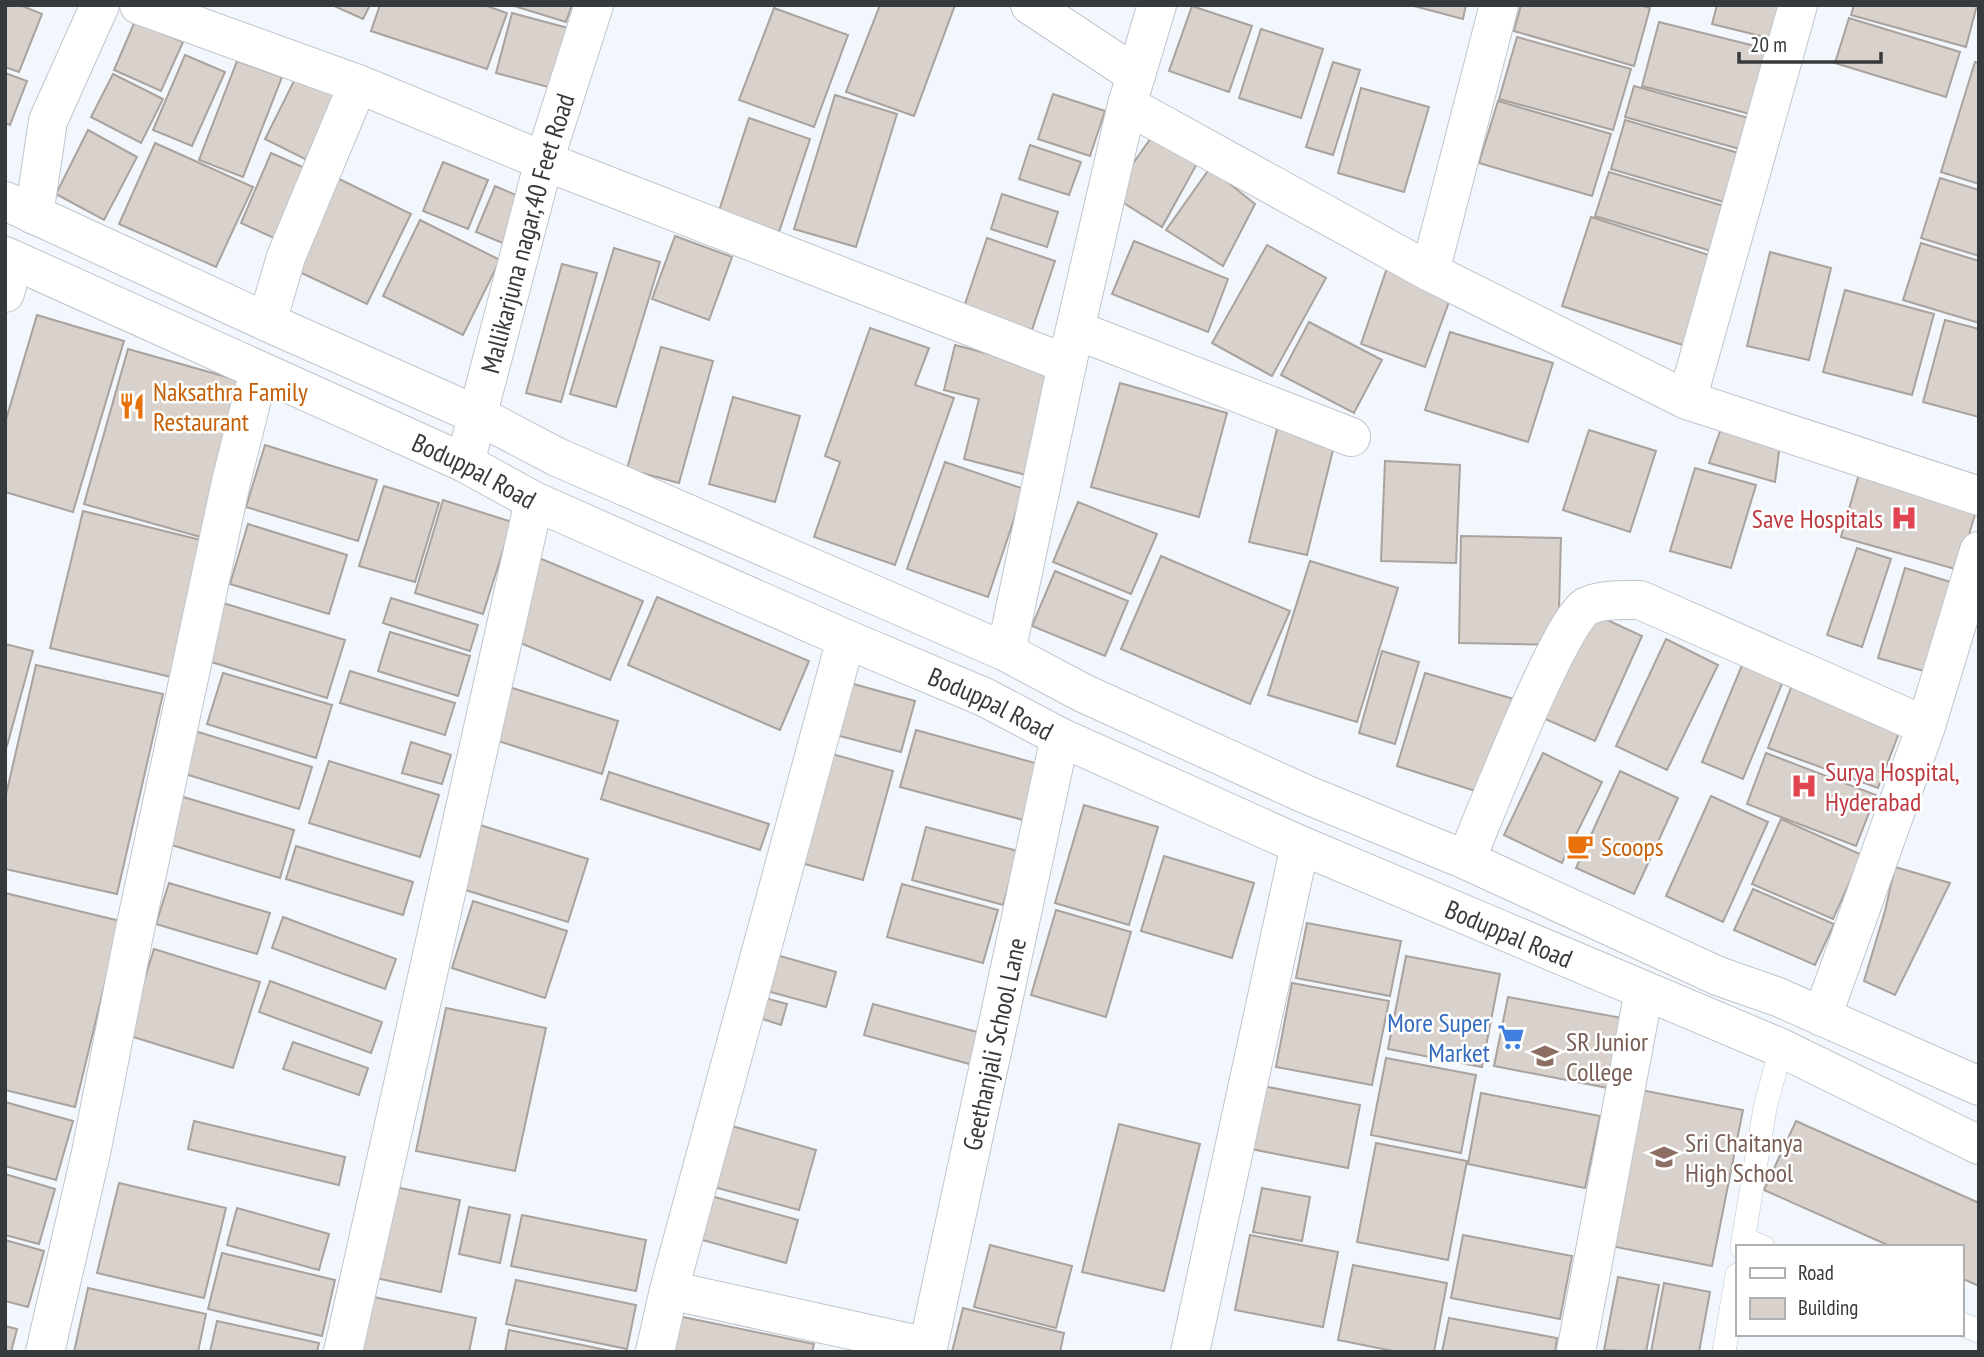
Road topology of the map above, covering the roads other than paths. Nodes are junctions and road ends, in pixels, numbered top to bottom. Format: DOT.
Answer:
graph roads {
  1 [pos="100,5"];
  2 [pos="139,5"];
  3 [pos="594,5"];
  4 [pos="1030,5"];
  5 [pos="1157,5"];
  6 [pos="1499,5"];
  7 [pos="1798,5"];
  8 [pos="358,84"];
  9 [pos="1131,90"];
  10 [pos="544,161"];
  11 [pos="20,208"];
  12 [pos="8,270"];
  13 [pos="1430,272"];
  14 [pos="267,322"];
  15 [pos="1072,347"];
  16 [pos="258,371"];
  17 [pos="1687,400"];
  18 [pos="477,415"];
  19 [pos="1351,437"];
  20 [pos="465,463"];
  21 [pos="1979,496"];
  22 [pos="534,501"];
  23 [pos="1979,551"];
  24 [pos="846,639"];
  25 [pos="1006,653"];
  26 [pos="1926,726"];
  27 [pos="1060,737"];
  28 [pos="1300,845"];
  29 [pos="1466,860"];
  30 [pos="1644,991"];
  31 [pos="1822,1017"];
  32 [pos="1781,1048"];
  33 [pos="1979,1086"];
  34 [pos="1979,1146"];
  35 [pos="1750,1244"];
  36 [pos="1736,1281"];
  37 [pos="669,1290"];
  38 [pos="927,1350"];
  39 [pos="45,1352"];
  40 [pos="343,1352"];
  41 [pos="655,1352"];
  42 [pos="1190,1352"];
  43 [pos="1576,1352"];
  44 [pos="1724,1352"];
  1 -- 11 [label="street"];
  2 -- 8 [label="street"];
  3 -- 10 [label="street, Mallikarjuna nagar,40 Feet Road"];
  4 -- 9 [label="street"];
  5 -- 9 [label="street"];
  6 -- 13 [label="street"];
  7 -- 17 [label="street"];
  8 -- 10 [label="street"];
  8 -- 14 [label="street"];
  9 -- 13 [label="street"];
  9 -- 15 [label="street"];
  10 -- 15 [label="street"];
  10 -- 18 [label="street, Mallikarjuna nagar,40 Feet Road"];
  11 -- 14 [label="street, Boduppal Road"];
  12 -- 16 [label="street, Boduppal Road"];
  13 -- 17 [label="street"];
  14 -- 18 [label="street, Boduppal Road"];
  15 -- 19 [label="street"];
  15 -- 25 [label="street"];
  16 -- 20 [label="street, Boduppal Road"];
  16 -- 39 [label="street"];
  17 -- 21 [label="street"];
  18 -- 20 [label="street, Mallikarjuna nagar,40 Feet Road"];
  18 -- 25 [label="street, Boduppal Road"];
  20 -- 22 [label="street, Boduppal Road"];
  22 -- 24 [label="street, Boduppal Road"];
  22 -- 40 [label="street"];
  23 -- 26 [label="street"];
  24 -- 27 [label="street, Boduppal Road"];
  24 -- 37 [label="street"];
  25 -- 29 [label="street, Boduppal Road"];
  26 -- 29 [label="street"];
  26 -- 31 [label="street"];
  27 -- 28 [label="street, Boduppal Road"];
  27 -- 38 [label="street, Geethanjali School Lane"];
  28 -- 30 [label="street, Boduppal Road"];
  28 -- 42 [label="street"];
  29 -- 31 [label="street, Boduppal Road"];
  30 -- 32 [label="street, Boduppal Road"];
  30 -- 43 [label="street"];
  31 -- 33 [label="street, Boduppal Road"];
  32 -- 34 [label="street, Boduppal Road"];
  32 -- 35 [label="lane"];
  36 -- 44 [label="lane"];
  37 -- 38 [label="street"];
  37 -- 41 [label="street"];
}
